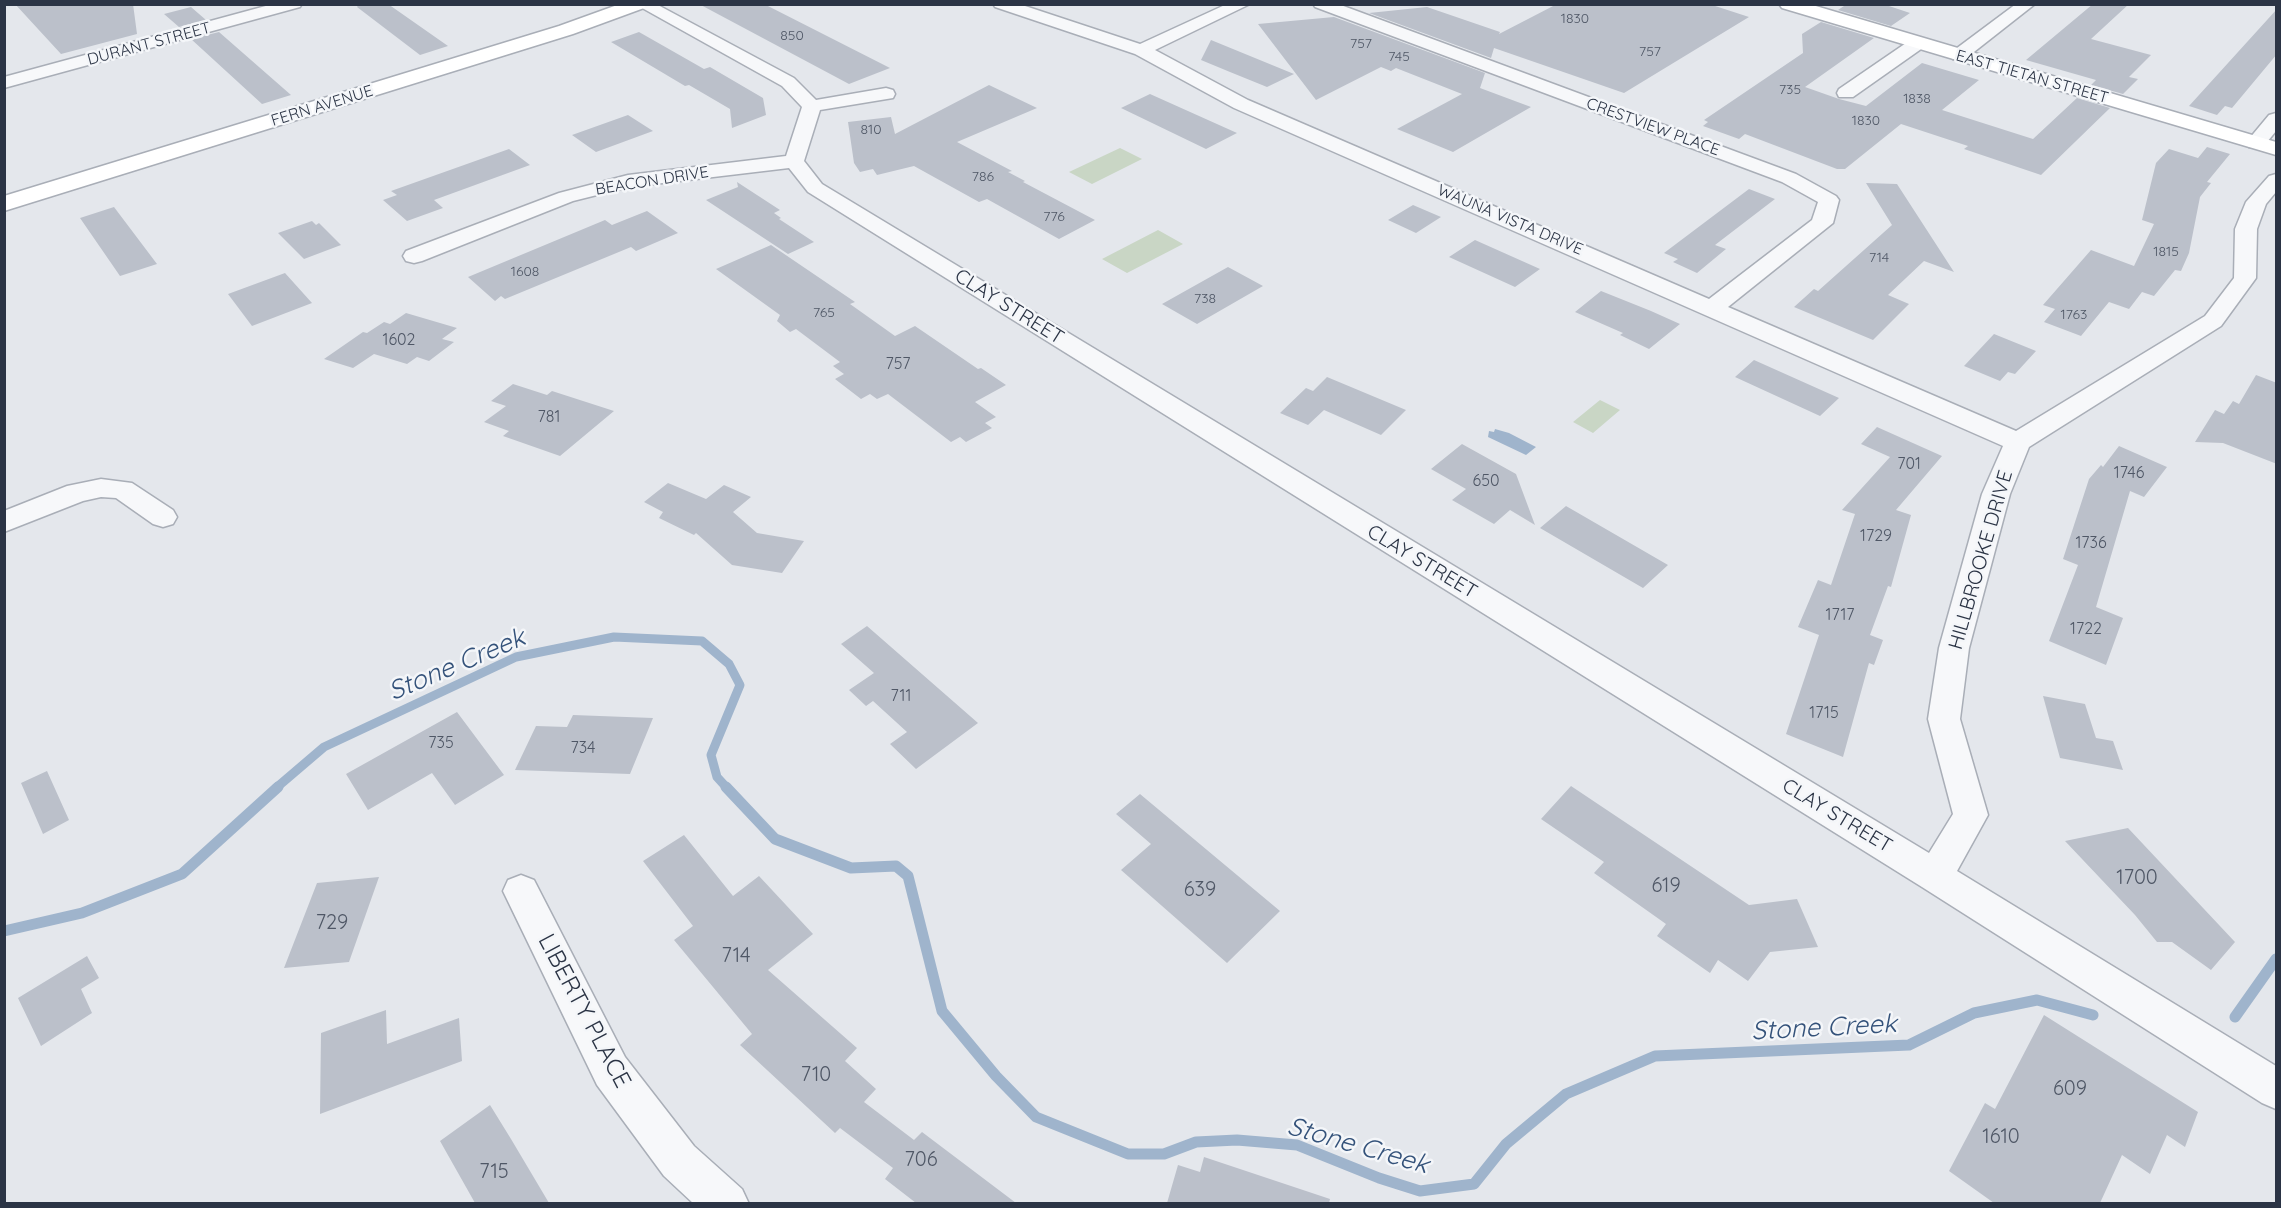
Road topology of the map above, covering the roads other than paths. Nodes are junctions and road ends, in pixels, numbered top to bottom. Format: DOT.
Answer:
graph roads {
  1 [pos="294,4"];
  2 [pos="638,4"];
  3 [pos="643,4"];
  4 [pos="1001,4"];
  5 [pos="1242,4"];
  6 [pos="1321,4"];
  7 [pos="1788,4"];
  8 [pos="2027,4"];
  9 [pos="1918,43"];
  10 [pos="1141,50"];
  11 [pos="1959,55"];
  12 [pos="4,83"];
  13 [pos="1846,93"];
  14 [pos="886,94"];
  15 [pos="812,106"];
  16 [pos="2277,119"];
  17 [pos="2256,143"];
  18 [pos="2277,149"];
  19 [pos="794,161"];
  20 [pos="2277,180"];
  21 [pos="4,204"];
  22 [pos="414,256"];
  23 [pos="1712,308"];
  24 [pos="2018,442"];
  25 [pos="163,517"];
  26 [pos="4,522"];
  27 [pos="1935,876"];
  28 [pos="521,891"];
  29 [pos="2277,1089"];
  30 [pos="727,1203"];
  1 -- 12 [label="street, DURANT STREET"];
  2 -- 21 [label="main road, FERN AVENUE"];
  3 -- 15 [label="street"];
  4 -- 10 [label="street, WAUNA VISTA DRIVE"];
  5 -- 10 [label="street"];
  6 -- 23 [label="street, CRESTVIEW PLACE"];
  7 -- 9 [label="main road, EAST TIETAN STREET"];
  8 -- 11 [label="street"];
  9 -- 11 [label="main road, EAST TIETAN STREET"];
  9 -- 13 [label="street"];
  10 -- 23 [label="street, WAUNA VISTA DRIVE"];
  11 -- 17 [label="main road, EAST TIETAN STREET"];
  14 -- 15 [label="street"];
  15 -- 19 [label="street"];
  16 -- 17 [label="street"];
  17 -- 18 [label="main road, EAST TIETAN STREET"];
  19 -- 22 [label="street, BEACON DRIVE"];
  19 -- 27 [label="street, CLAY STREET"];
  20 -- 24 [label="street"];
  23 -- 24 [label="street, WAUNA VISTA DRIVE"];
  24 -- 27 [label="street, HILLBROOKE DRIVE"];
  25 -- 26 [label="street"];
  27 -- 29 [label="street, CLAY STREET"];
  28 -- 30 [label="street, LIBERTY PLACE"];
}
